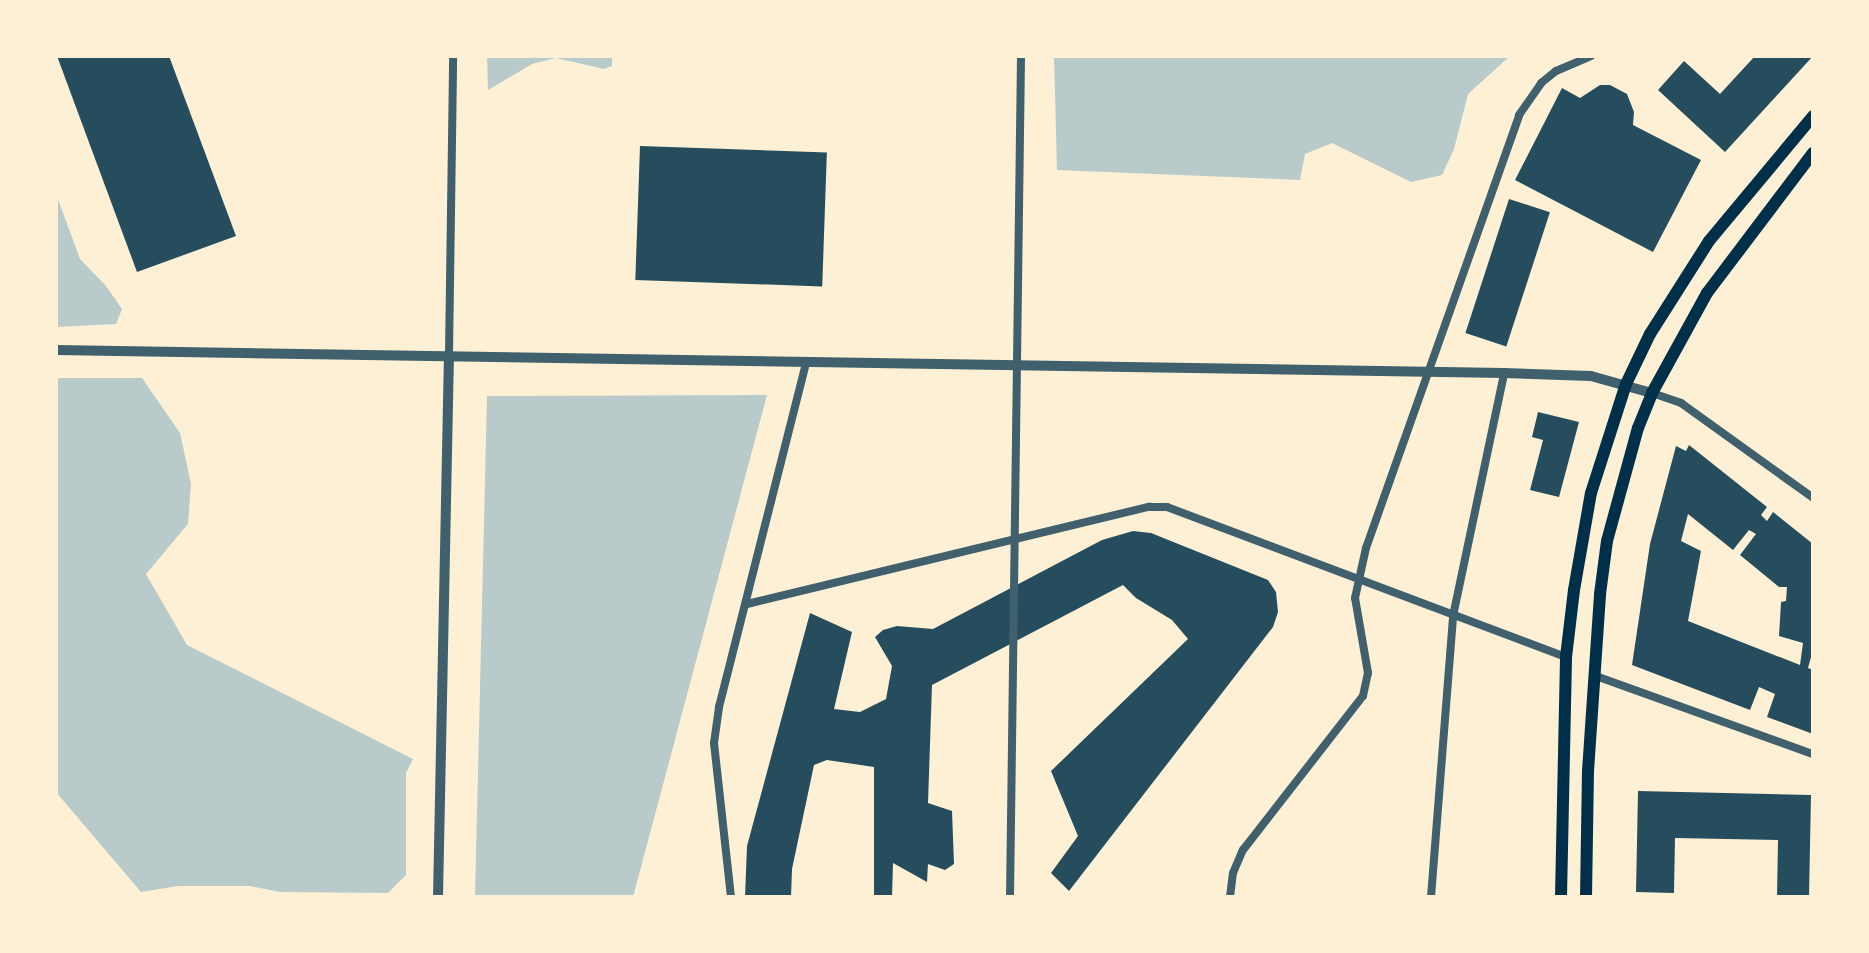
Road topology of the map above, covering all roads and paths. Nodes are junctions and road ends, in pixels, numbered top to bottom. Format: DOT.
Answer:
graph roads {
  1 [pos="453,56"];
  2 [pos="1021,56"];
  3 [pos="1591,56"];
  4 [pos="1813,116"];
  5 [pos="1813,153"];
  6 [pos="56,350"];
  7 [pos="449,354"];
  8 [pos="806,362"];
  9 [pos="1017,365"];
  10 [pos="1428,372"];
  11 [pos="1504,373"];
  12 [pos="1626,384"];
  13 [pos="1652,393"];
  14 [pos="1813,498"];
  15 [pos="1015,541"];
  16 [pos="1358,579"];
  17 [pos="747,604"];
  18 [pos="1453,616"];
  19 [pos="1566,657"];
  20 [pos="1593,675"];
  21 [pos="1813,754"];
  22 [pos="438,897"];
  23 [pos="731,897"];
  24 [pos="1010,897"];
  25 [pos="1230,897"];
  26 [pos="1431,897"];
  27 [pos="1561,897"];
  28 [pos="1586,897"];
  1 -- 7 [label="street"];
  2 -- 9 [label="street"];
  3 -- 10 [label="street"];
  4 -- 12 [label="main road"];
  5 -- 13 [label="main road"];
  6 -- 7 [label="street"];
  7 -- 8 [label="street"];
  7 -- 22 [label="street"];
  8 -- 9 [label="street"];
  8 -- 17 [label="street"];
  9 -- 10 [label="street"];
  9 -- 15 [label="street"];
  10 -- 11 [label="street"];
  10 -- 16 [label="street"];
  11 -- 12 [label="street"];
  11 -- 18 [label="street"];
  12 -- 13 [label="street"];
  12 -- 19 [label="main road"];
  13 -- 14 [label="street"];
  13 -- 20 [label="main road"];
  15 -- 16 [label="street"];
  15 -- 17 [label="street"];
  15 -- 24 [label="street"];
  16 -- 18 [label="street"];
  16 -- 25 [label="street"];
  17 -- 23 [label="street"];
  18 -- 19 [label="street"];
  18 -- 26 [label="street"];
  19 -- 27 [label="main road"];
  20 -- 21 [label="street"];
  20 -- 28 [label="main road"];
}
